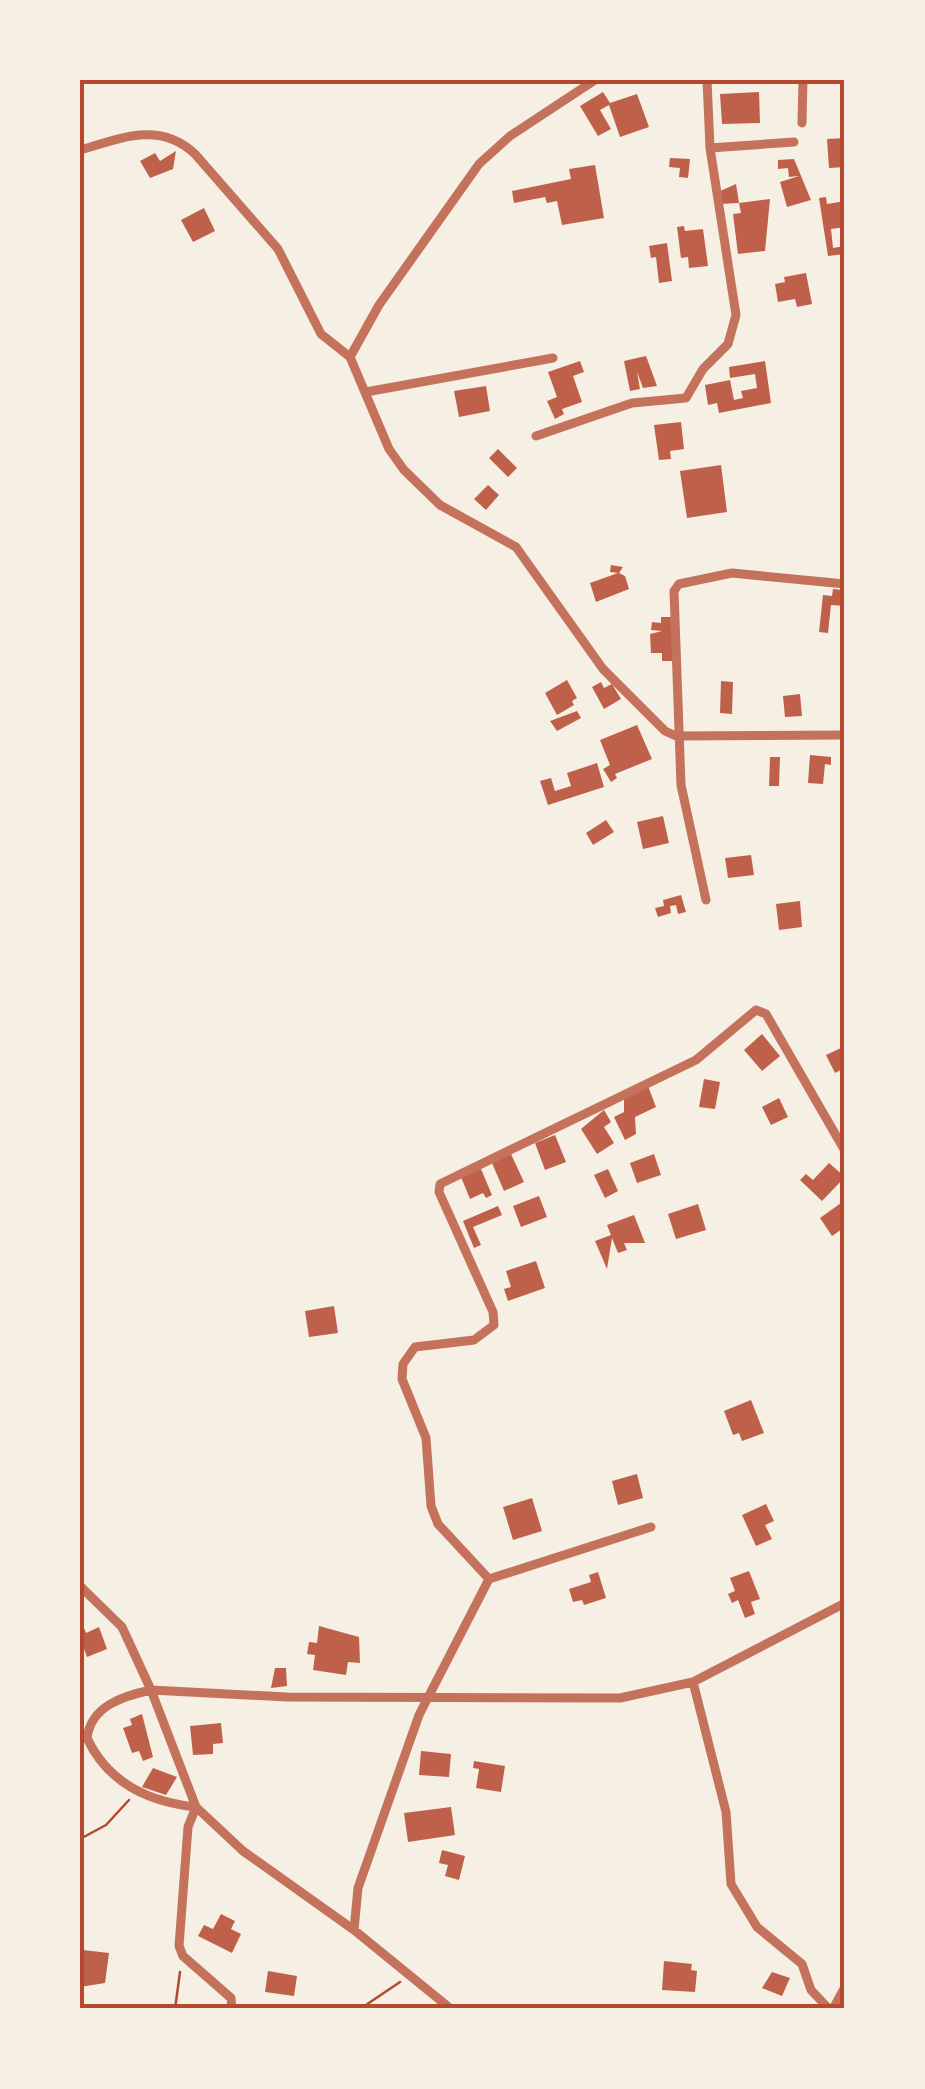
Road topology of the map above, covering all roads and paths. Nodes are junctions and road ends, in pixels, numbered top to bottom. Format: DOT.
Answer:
graph roads {
  1 [pos="595,80"];
  2 [pos="708,80"];
  3 [pos="803,80"];
  4 [pos="802,123"];
  5 [pos="794,142"];
  6 [pos="710,148"];
  7 [pos="80,150"];
  8 [pos="350,356"];
  9 [pos="553,358"];
  10 [pos="366,392"];
  11 [pos="536,436"];
  12 [pos="845,584"];
  13 [pos="845,735"];
  14 [pos="676,736"];
  15 [pos="706,900"];
  16 [pos="845,1151"];
  17 [pos="650,1527"];
  18 [pos="489,1579"];
  19 [pos="80,1586"];
  20 [pos="845,1602"];
  21 [pos="692,1682"];
  22 [pos="151,1690"];
  23 [pos="428,1698"];
  24 [pos="135,1789"];
  25 [pos="196,1807"];
  26 [pos="80,1839"];
  27 [pos="354,1930"];
  28 [pos="183,1956"];
  29 [pos="409,1973"];
  30 [pos="845,1987"];
  31 [pos="175,2009"];
  32 [pos="232,2009"];
  33 [pos="360,2009"];
  34 [pos="450,2009"];
  35 [pos="831,2009"];
  1 -- 8 [label="street"];
  2 -- 6 [label="street"];
  3 -- 4 [label="street"];
  5 -- 6 [label="street"];
  6 -- 11 [label="street"];
  7 -- 8 [label="street"];
  8 -- 10 [label="street"];
  9 -- 10 [label="street"];
  10 -- 14 [label="street"];
  12 -- 14 [label="street"];
  13 -- 14 [label="street"];
  14 -- 15 [label="street"];
  16 -- 18 [label="street"];
  17 -- 18 [label="street"];
  18 -- 23 [label="street"];
  19 -- 22 [label="street"];
  20 -- 21 [label="street"];
  21 -- 23 [label="street"];
  21 -- 35 [label="street"];
  22 -- 23 [label="street"];
  22 -- 24 [label="street"];
  22 -- 25 [label="street"];
  23 -- 27 [label="street"];
  24 -- 25 [label="street"];
  24 -- 26 [label="path"];
  25 -- 27 [label="street"];
  25 -- 28 [label="street"];
  27 -- 29 [label="street"];
  28 -- 31 [label="path"];
  28 -- 32 [label="street"];
  29 -- 33 [label="path"];
  29 -- 34 [label="street"];
  30 -- 35 [label="street"];
}
